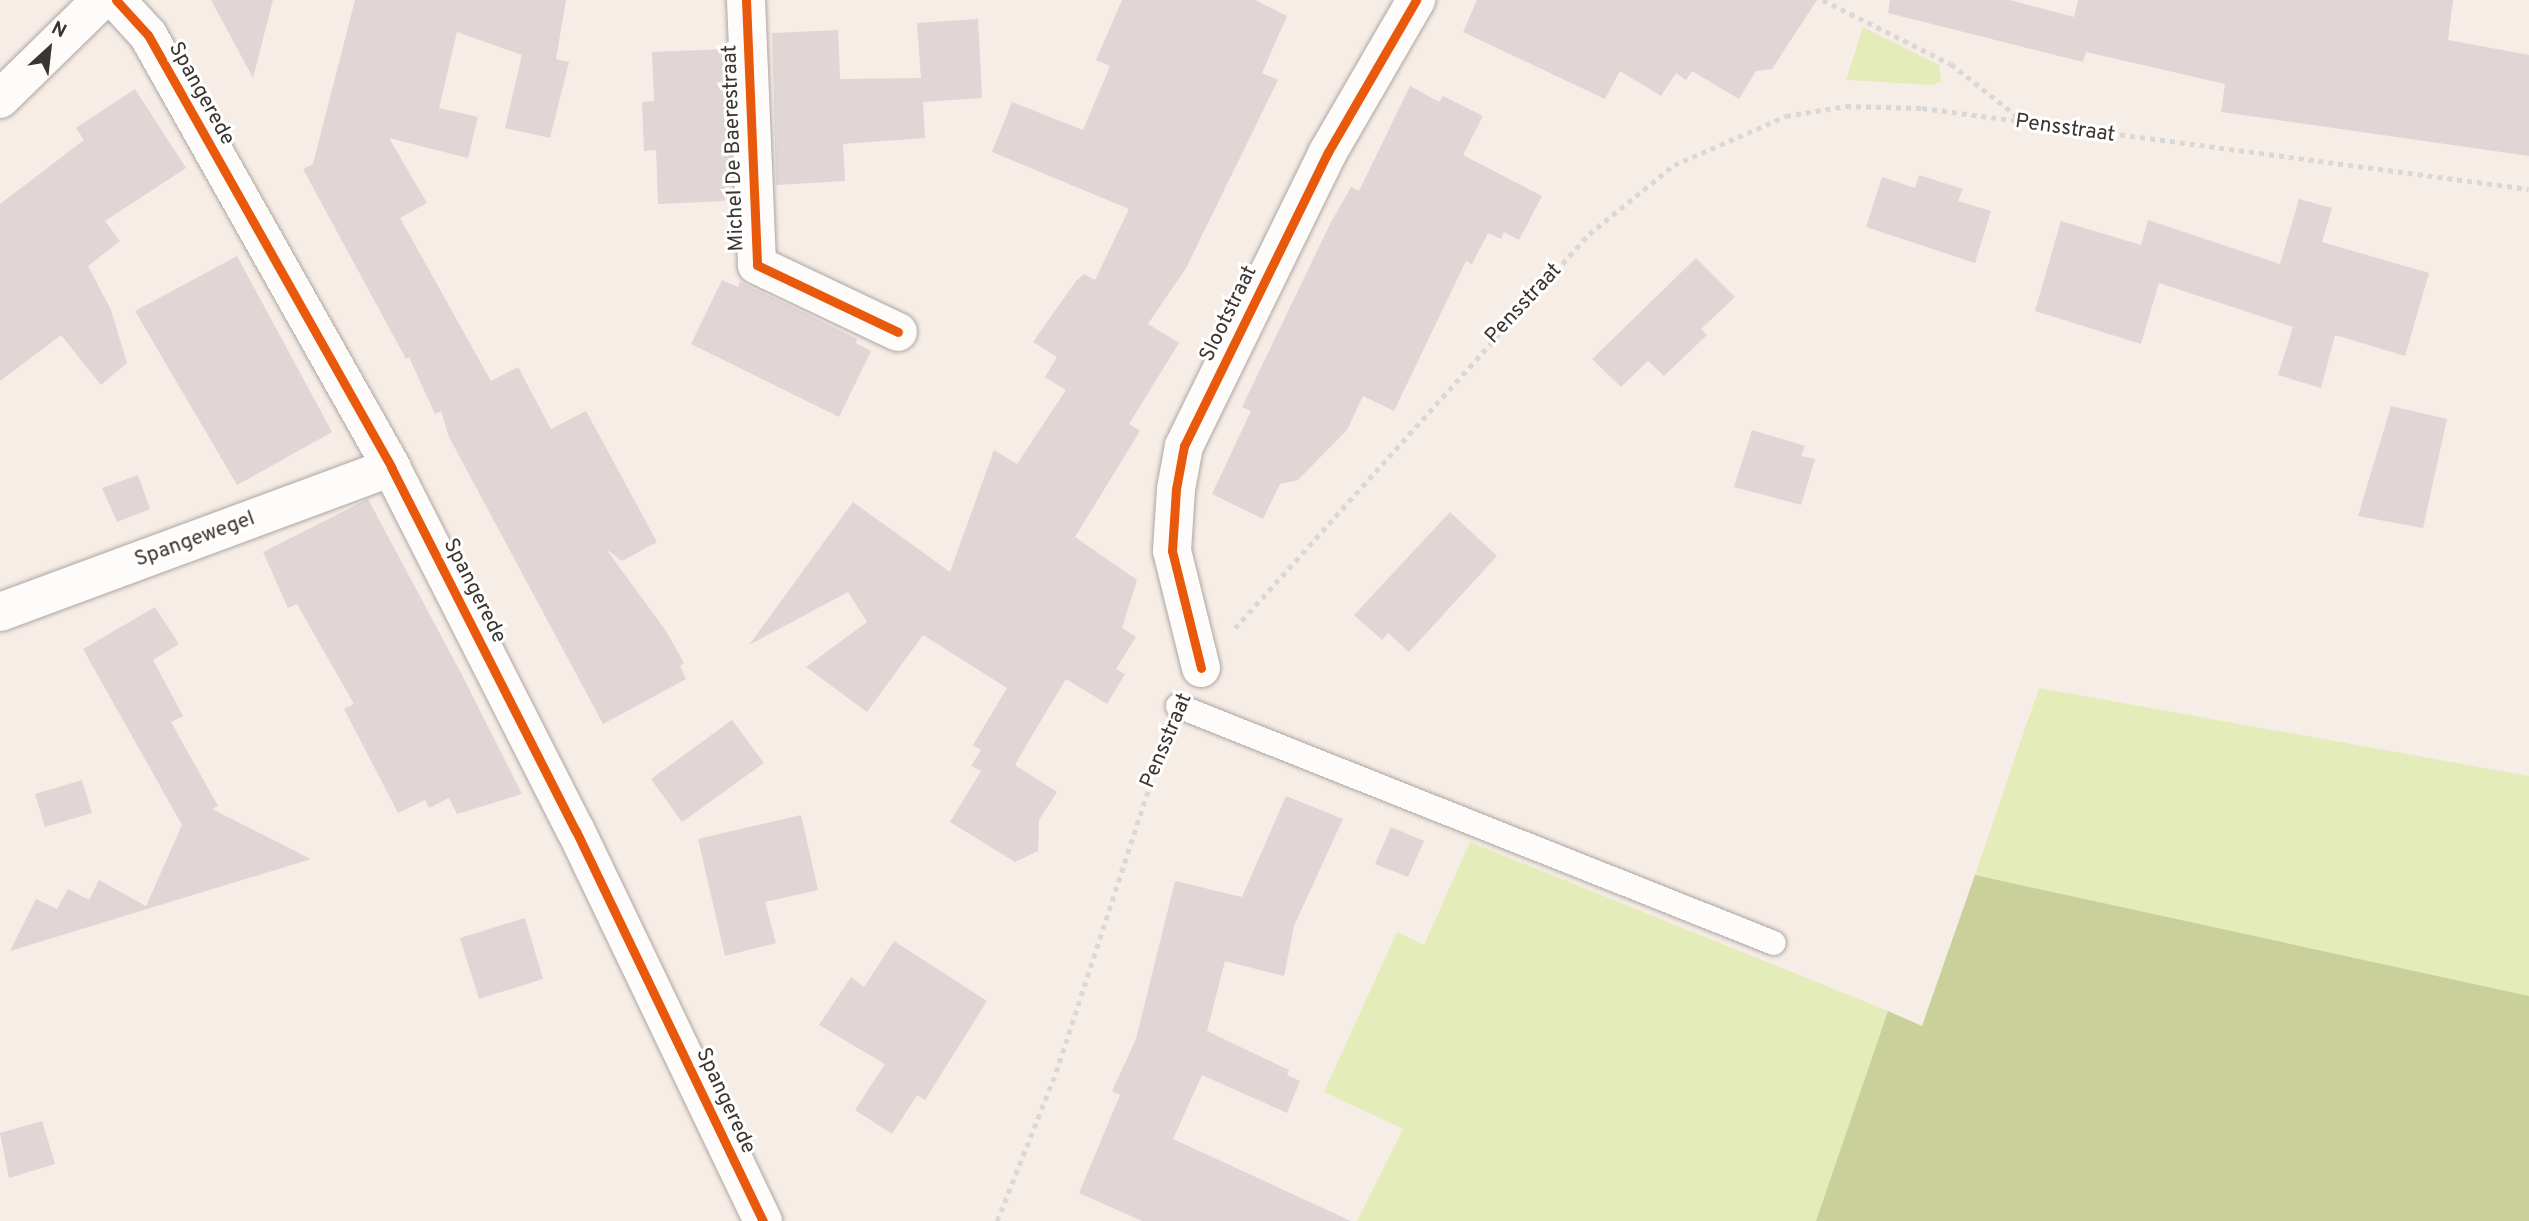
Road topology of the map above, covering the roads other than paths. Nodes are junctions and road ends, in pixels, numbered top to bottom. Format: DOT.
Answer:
graph roads {
  1 [pos="101,0"];
  2 [pos="116,0"];
  3 [pos="746,0"];
  4 [pos="1416,0"];
  5 [pos="0,99"];
  6 [pos="898,332"];
  7 [pos="391,467"];
  8 [pos="0,612"];
  9 [pos="1201,668"];
  10 [pos="1178,706"];
  11 [pos="1774,943"];
  12 [pos="763,1221"];
  1 -- 5 [label="street"];
  2 -- 7 [label="street, Spangerede"];
  3 -- 6 [label="street, Michel De Baerestraat"];
  4 -- 9 [label="street, Slootstraat"];
  7 -- 8 [label="street, Spangewegel"];
  7 -- 12 [label="street, Spangerede"];
  10 -- 11 [label="lane"];
}
